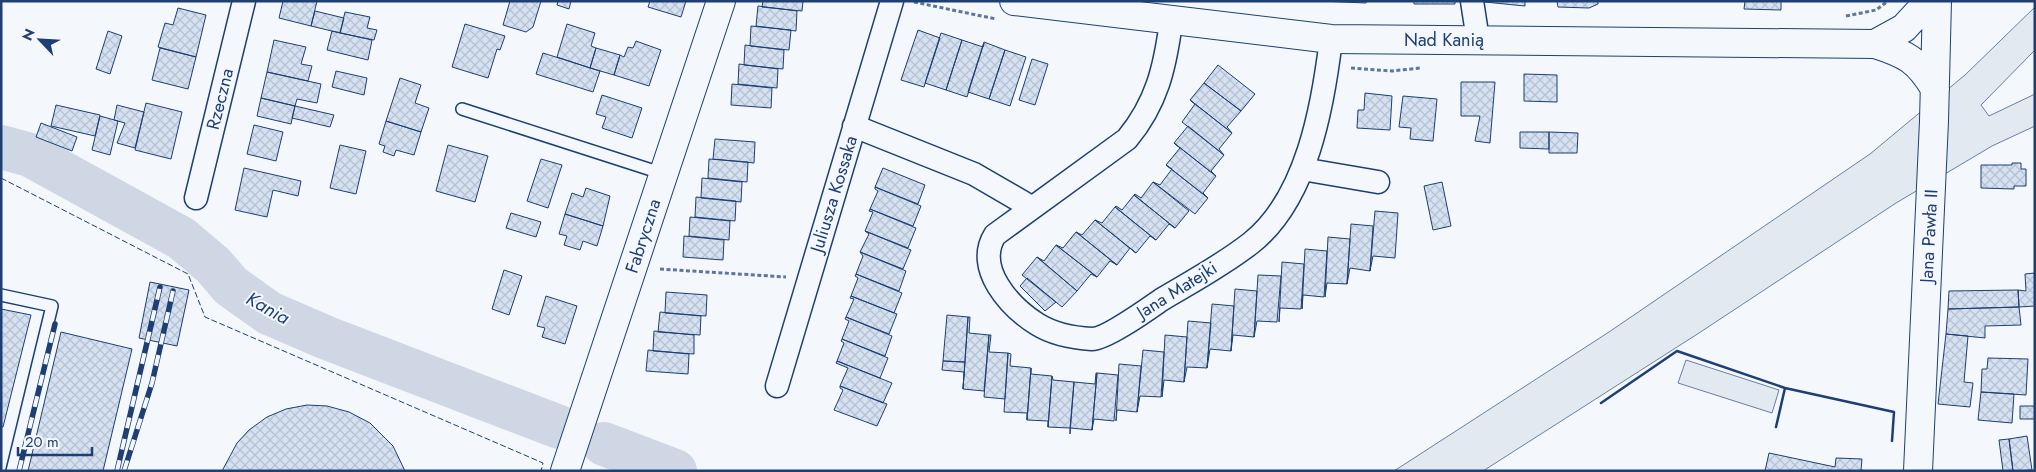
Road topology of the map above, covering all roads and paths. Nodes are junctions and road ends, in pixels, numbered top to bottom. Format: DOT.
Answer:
graph roads {
  1 [pos="244,1"];
  2 [pos="721,1"];
  3 [pos="892,1"];
  4 [pos="1014,1"];
  5 [pos="1472,1"];
  6 [pos="1888,1"];
  7 [pos="1929,1"];
  8 [pos="1936,1"];
  9 [pos="1876,10"];
  10 [pos="1171,22"];
  11 [pos="1331,39"];
  12 [pos="1478,40"];
  13 [pos="1875,44"];
  14 [pos="1935,89"];
  15 [pos="462,109"];
  16 [pos="854,126"];
  17 [pos="1302,169"];
  18 [pos="664,174"];
  19 [pos="1378,182"];
  20 [pos="196,198"];
  21 [pos="1031,207"];
  22 [pos="652,268"];
  23 [pos="809,278"];
  24 [pos="1,295"];
  25 [pos="777,386"];
  26 [pos="12,471"];
  27 [pos="565,471"];
  28 [pos="1918,471"];
  1 -- 20 [label="street, Rzeczna"];
  2 -- 18 [label="street, Fabryczna"];
  3 -- 16 [label="street, Juliusza Kossaka"];
  4 -- 10 [label="street, Nad Kanią"];
  5 -- 12 [label="street"];
  6 -- 9 [label="path"];
  7 -- 13 [label="street, Nad Kanią"];
  8 -- 14 [label="street, Jana Pawła II"];
  10 -- 11 [label="street, Nad Kanią"];
  10 -- 21 [label="street, Jana Matejki"];
  11 -- 12 [label="street, Nad Kanią"];
  11 -- 17 [label="street, Jana Matejki"];
  12 -- 13 [label="street, Nad Kanią"];
  13 -- 14 [label="street, Nad Kanią"];
  14 -- 28 [label="street, Jana Pawła II"];
  15 -- 18 [label="lane"];
  16 -- 21 [label="street"];
  16 -- 23 [label="street, Juliusza Kossaka"];
  17 -- 19 [label="street"];
  17 -- 21 [label="street, Jana Matejki"];
  18 -- 27 [label="street, Fabryczna"];
  22 -- 23 [label="path"];
  23 -- 25 [label="street, Juliusza Kossaka"];
  24 -- 26 [label="lane"];
}
